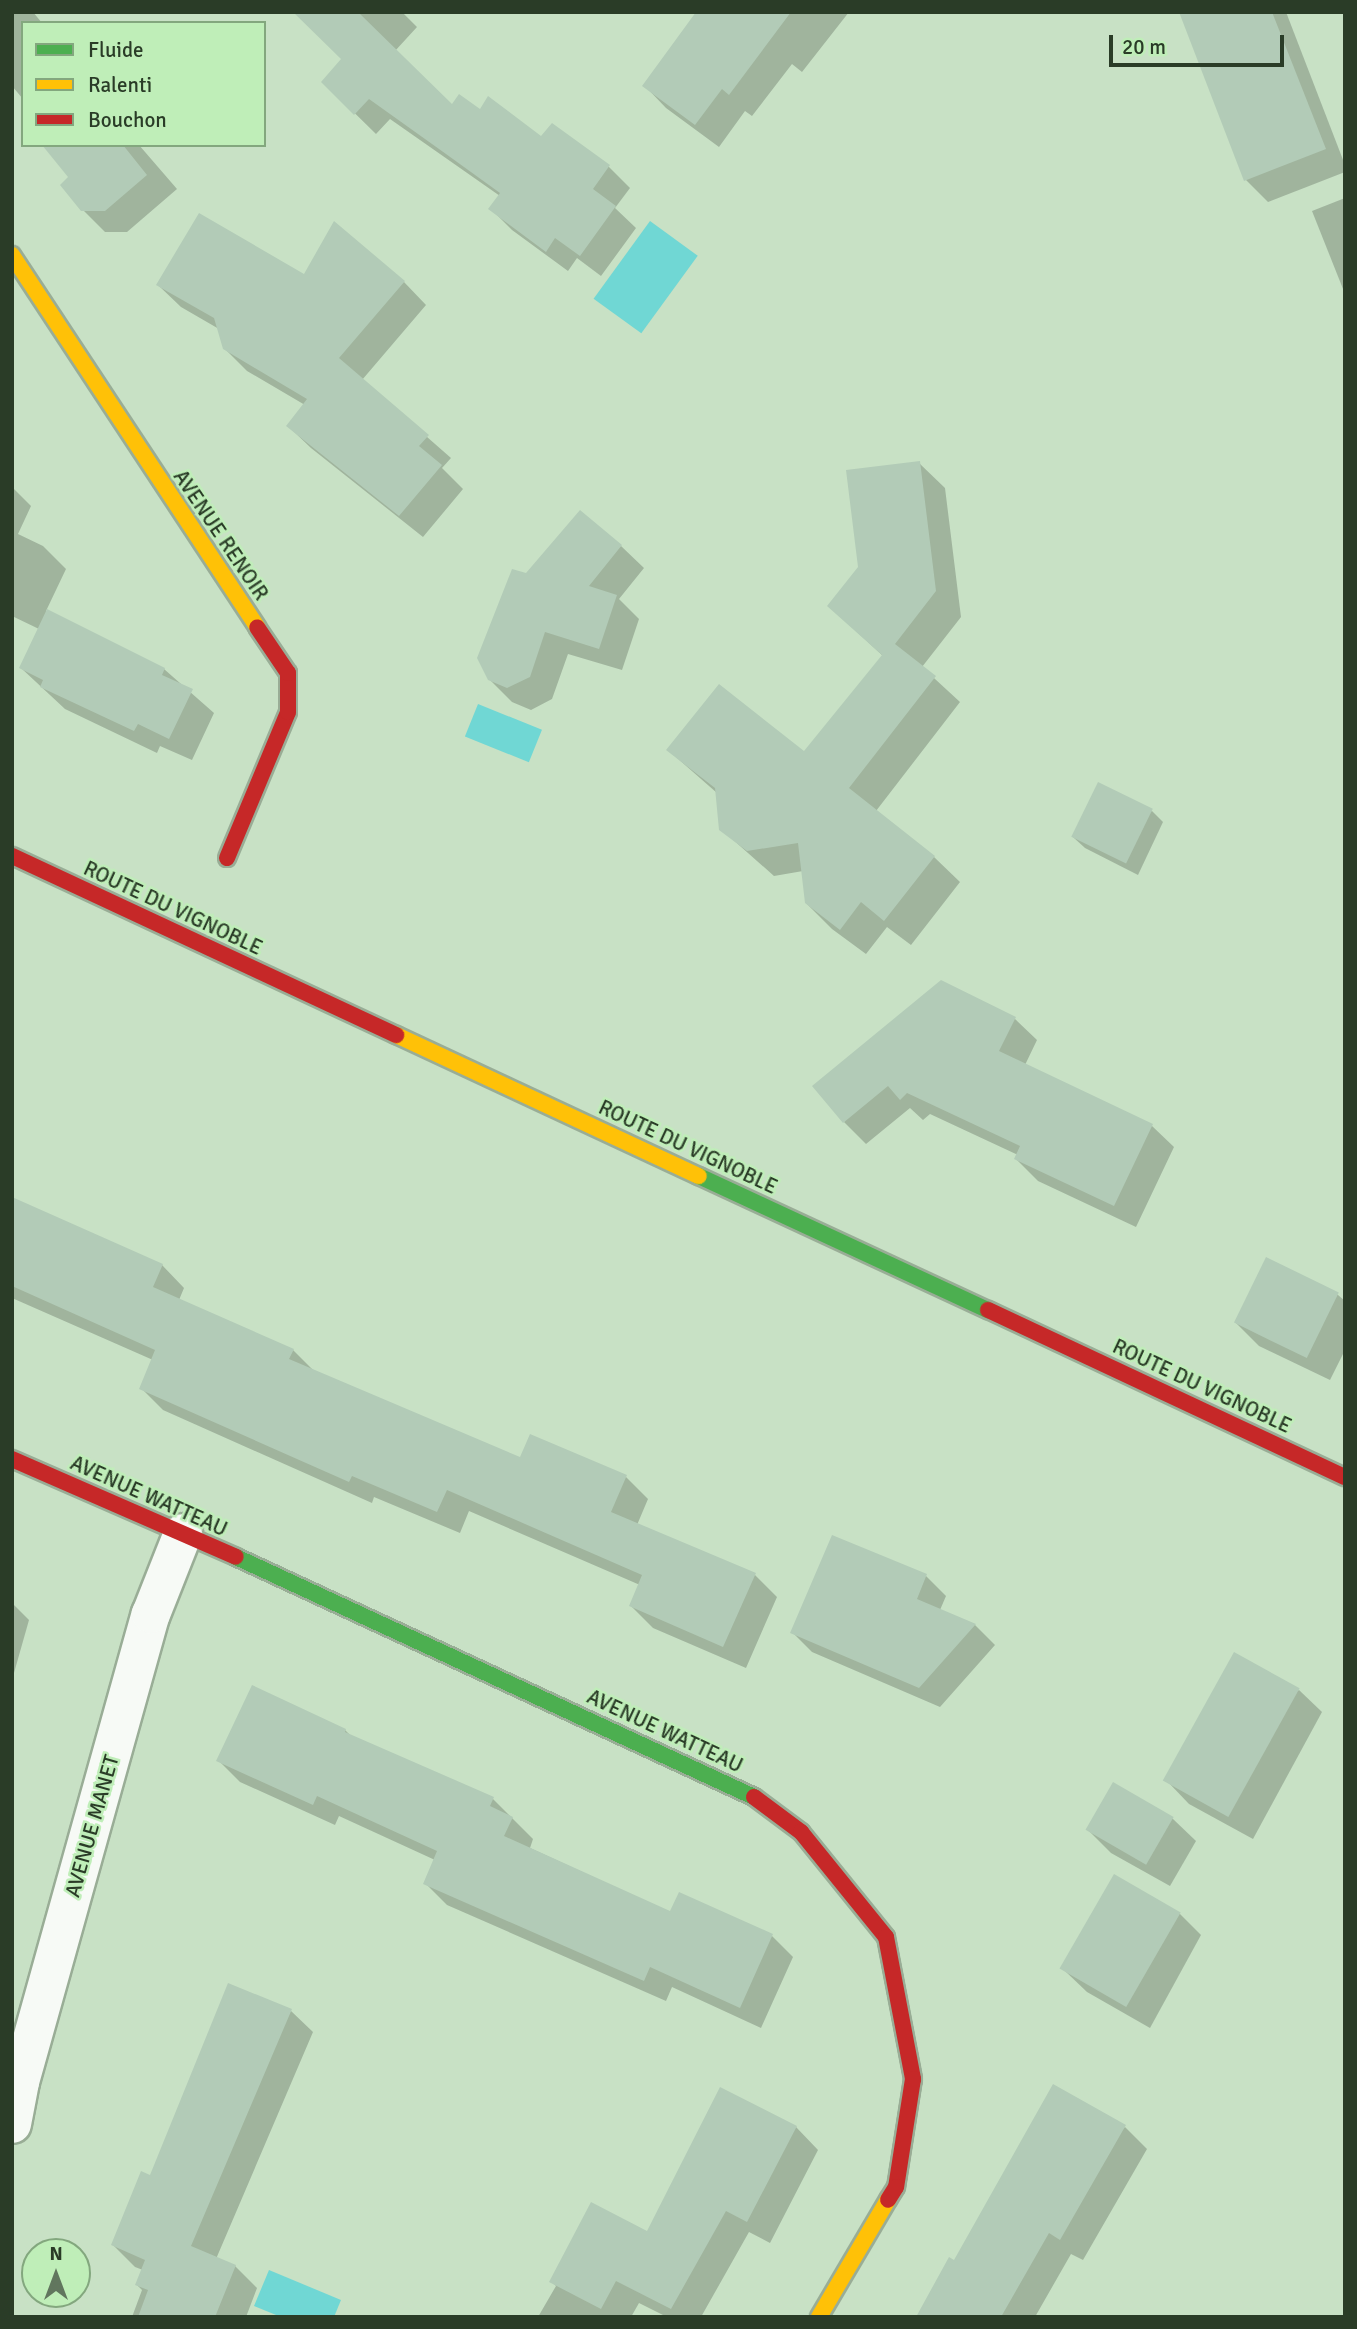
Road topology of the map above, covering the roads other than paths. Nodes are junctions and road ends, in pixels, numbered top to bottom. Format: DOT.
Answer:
graph roads {
  1 [pos="12,255"];
  2 [pos="12,856"];
  3 [pos="227,858"];
  4 [pos="12,1459"];
  5 [pos="1345,1477"];
  6 [pos="183,1533"];
  7 [pos="12,2124"];
  8 [pos="819,2317"];
  1 -- 3 [label="street, AVENUE RENOIR"];
  2 -- 5 [label="street, ROUTE DU VIGNOBLE"];
  4 -- 6 [label="street, AVENUE WATTEAU"];
  6 -- 7 [label="street, AVENUE MANET"];
  6 -- 8 [label="street, AVENUE WATTEAU"];
}
